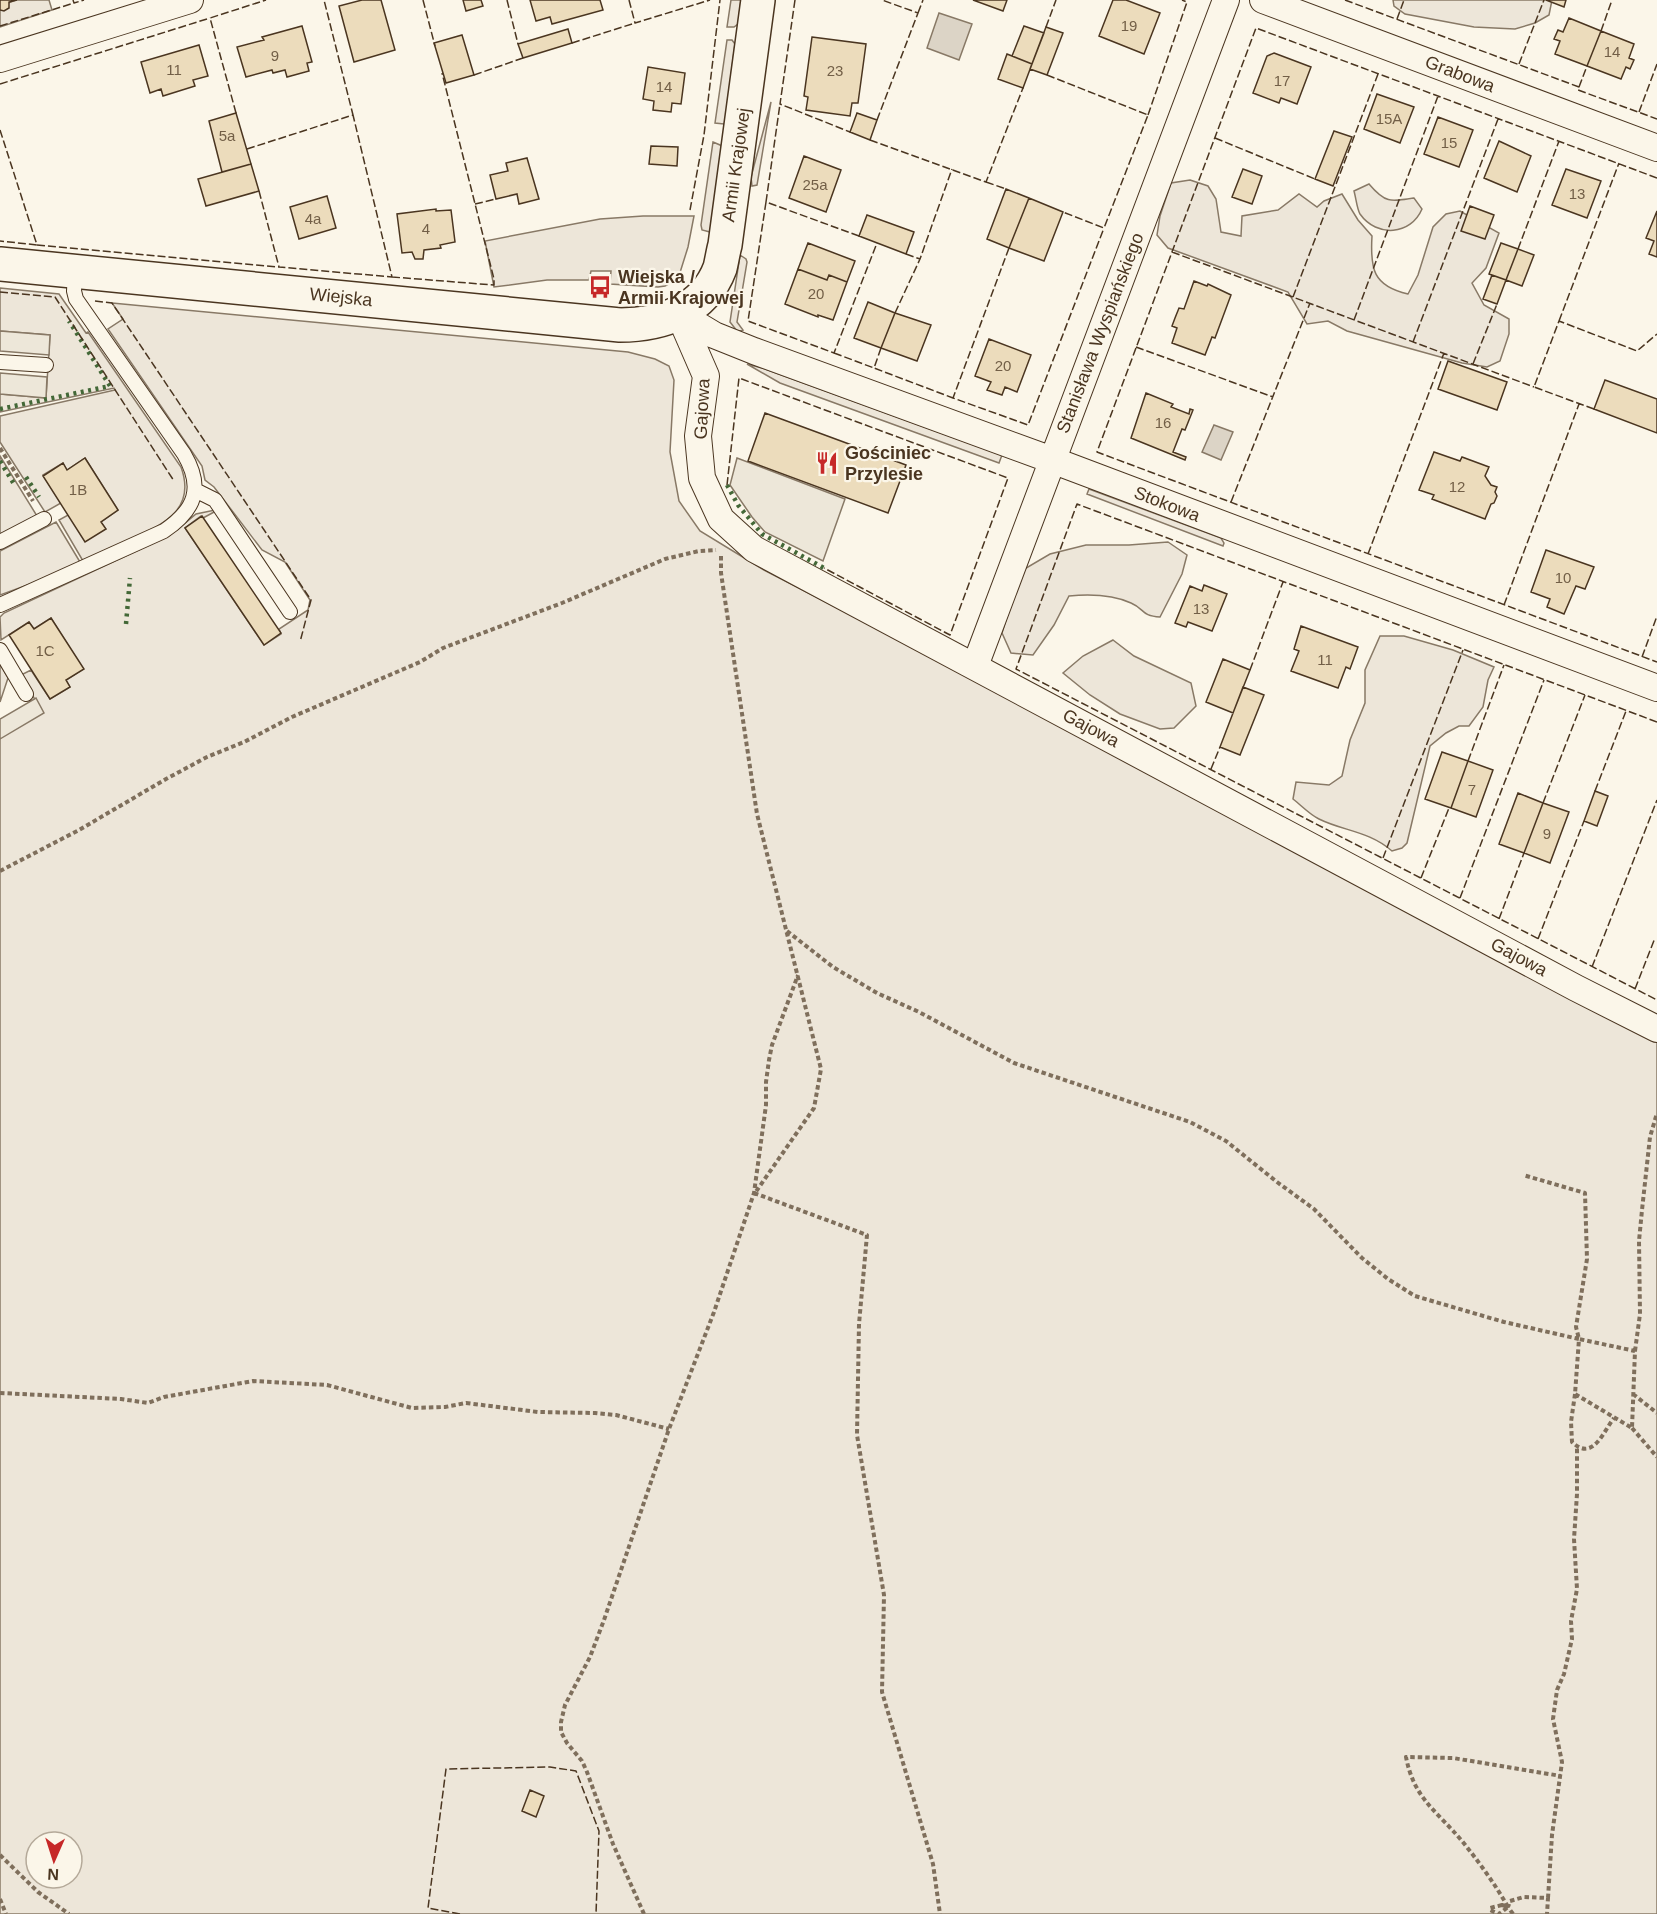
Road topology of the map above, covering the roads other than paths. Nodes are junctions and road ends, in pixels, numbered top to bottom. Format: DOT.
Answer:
graph roads {
  1 [pos="190,0"];
  2 [pos="758,0"];
  3 [pos="1226,0"];
  4 [pos="1263,0"];
  5 [pos="0,59"];
  6 [pos="1657,148"];
  7 [pos="0,264"];
  8 [pos="75,271"];
  9 [pos="679,314"];
  10 [pos="0,362"];
  11 [pos="46,365"];
  12 [pos="1052,460"];
  13 [pos="195,490"];
  14 [pos="44,519"];
  15 [pos="0,542"];
  16 [pos="0,605"];
  17 [pos="290,612"];
  18 [pos="0,650"];
  19 [pos="975,666"];
  20 [pos="1657,688"];
  21 [pos="26,694"];
  22 [pos="1657,1029"];
  1 -- 5 [label="street"];
  2 -- 9 [label="street, Armii Krajowej"];
  3 -- 12 [label="street, Stanisława Wyspiańskiego"];
  4 -- 6 [label="street, Grabowa"];
  7 -- 8 [label="street, Wiejska"];
  8 -- 9 [label="street, Wiejska"];
  8 -- 13 [label="lane"];
  9 -- 12 [label="street, Stokowa"];
  9 -- 19 [label="street, Gajowa"];
  10 -- 11 [label="lane"];
  12 -- 19 [label="street, Stanisława Wyspiańskiego"];
  12 -- 20 [label="street, Stokowa"];
  13 -- 16 [label="lane"];
  13 -- 17 [label="lane"];
  14 -- 15 [label="lane"];
  18 -- 21 [label="lane"];
  19 -- 22 [label="street, Gajowa"];
}
